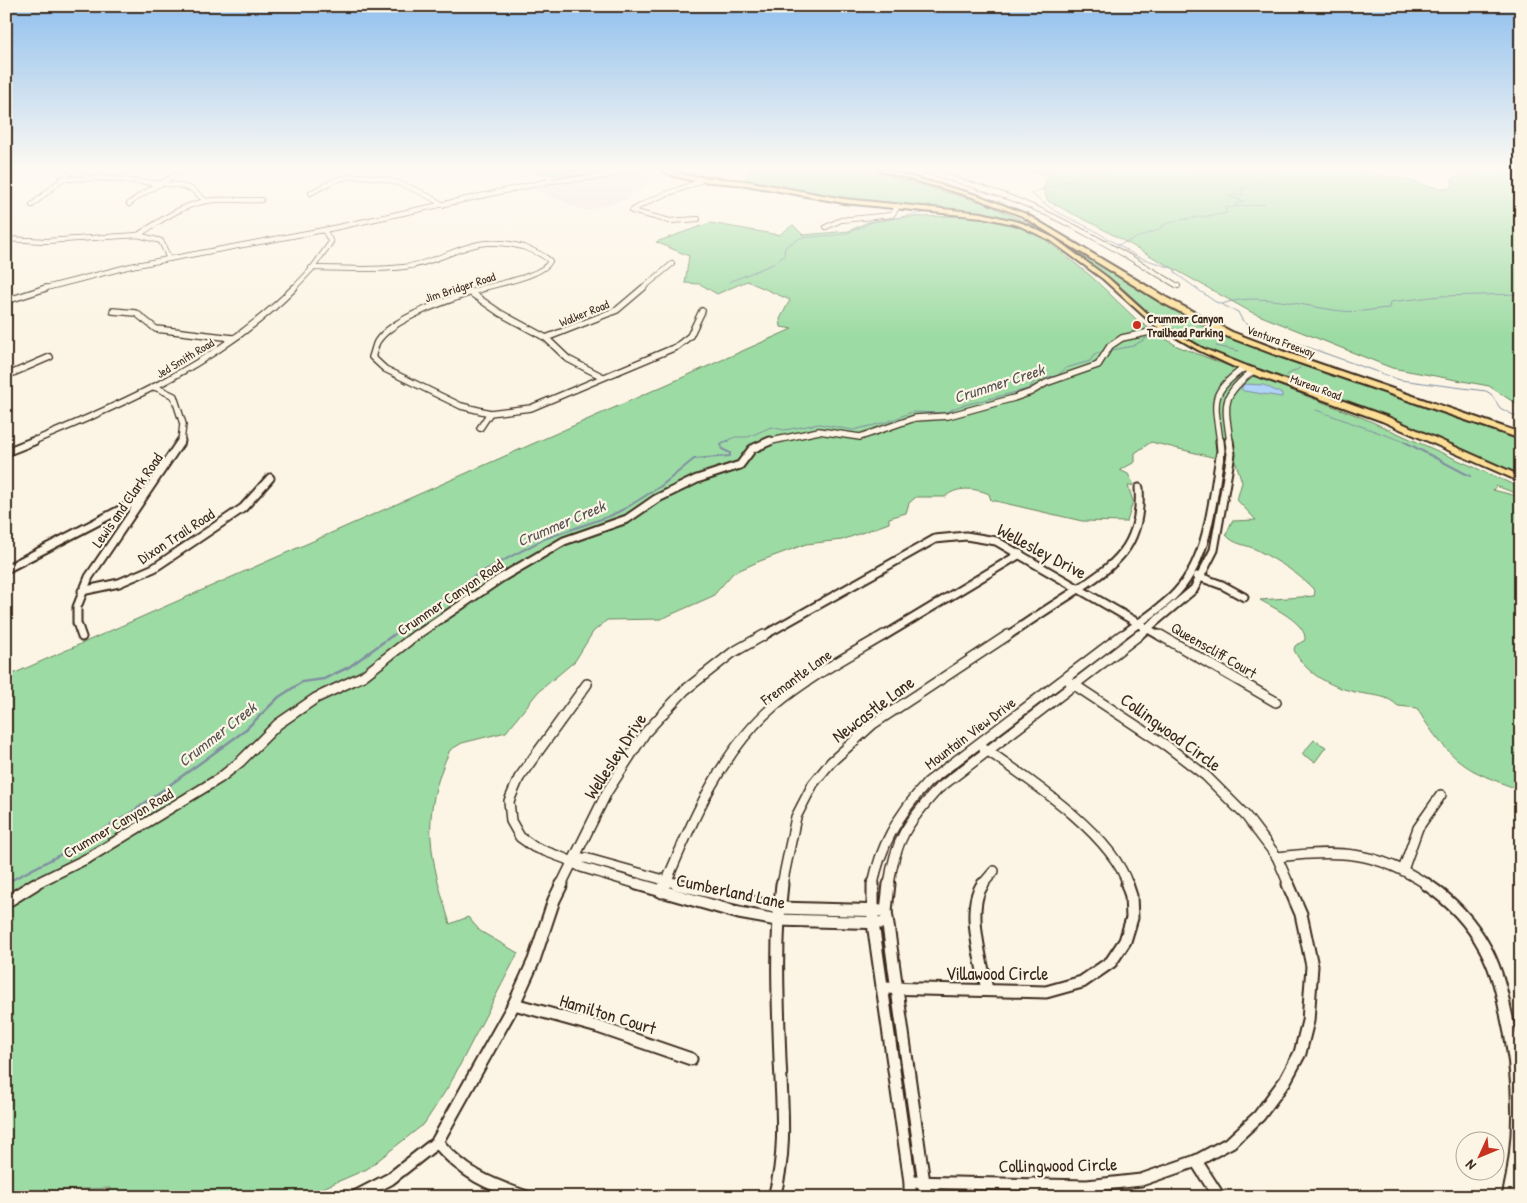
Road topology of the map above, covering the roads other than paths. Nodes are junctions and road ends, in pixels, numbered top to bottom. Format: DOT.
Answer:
graph roads {
  1 [pos="152,226"];
  2 [pos="342,226"];
  3 [pos="1024,226"];
  4 [pos="1042,226"];
  5 [pos="1055,226"];
  6 [pos="1068,226"];
  7 [pos="324,230"];
  8 [pos="138,235"];
  9 [pos="6,239"];
  10 [pos="169,259"];
  11 [pos="672,264"];
  12 [pos="311,268"];
  13 [pos="1178,286"];
  14 [pos="471,293"];
  15 [pos="6,301"];
  16 [pos="702,311"];
  17 [pos="113,312"];
  18 [pos="1160,329"];
  19 [pos="233,338"];
  20 [pos="546,338"];
  21 [pos="50,357"];
  22 [pos="1246,371"];
  23 [pos="6,376"];
  24 [pos="603,377"];
  25 [pos="155,388"];
  26 [pos="490,413"];
  27 [pos="480,428"];
  28 [pos="1521,429"];
  29 [pos="1521,436"];
  30 [pos="6,452"];
  31 [pos="270,478"];
  32 [pos="1521,479"];
  33 [pos="1521,486"];
  34 [pos="1140,488"];
  35 [pos="143,498"];
  36 [pos="1020,554"];
  37 [pos="6,569"];
  38 [pos="1191,574"];
  39 [pos="1201,577"];
  40 [pos="1080,588"];
  41 [pos="82,591"];
  42 [pos="1244,597"];
  43 [pos="1138,622"];
  44 [pos="1148,628"];
  45 [pos="82,637"];
  46 [pos="1069,682"];
  47 [pos="587,684"];
  48 [pos="1276,702"];
  49 [pos="983,747"];
  50 [pos="1441,795"];
  51 [pos="1277,857"];
  52 [pos="573,861"];
  53 [pos="1403,870"];
  54 [pos="994,871"];
  55 [pos="666,882"];
  56 [pos="662,892"];
  57 [pos="6,902"];
  58 [pos="778,908"];
  59 [pos="886,911"];
  60 [pos="873,912"];
  61 [pos="777,920"];
  62 [pos="887,923"];
  63 [pos="873,924"];
  64 [pos="882,988"];
  65 [pos="895,988"];
  66 [pos="987,990"];
  67 [pos="514,1004"];
  68 [pos="691,1059"];
  69 [pos="437,1142"];
  70 [pos="1196,1161"];
  71 [pos="910,1182"];
  72 [pos="926,1182"];
  73 [pos="1034,1190"];
  74 [pos="355,1197"];
  75 [pos="526,1197"];
  76 [pos="774,1197"];
  77 [pos="910,1197"];
  78 [pos="926,1197"];
  79 [pos="1219,1197"];
  80 [pos="1508,1197"];
  1 -- 8 [label="street"];
  2 -- 7 [label="street"];
  3 -- 18 [label="main road, Mureau Road"];
  4 -- 29 [label="highway, Ventura Freeway"];
  5 -- 28 [label="highway, Ventura Freeway"];
  6 -- 13 [label="street"];
  7 -- 10 [label="street"];
  7 -- 12 [label="street, Jed Smith Road"];
  8 -- 9 [label="street"];
  8 -- 10 [label="street"];
  10 -- 15 [label="street"];
  11 -- 20 [label="street, Walker Road"];
  12 -- 14 [label="street, Jim Bridger Road"];
  12 -- 19 [label="street, Jed Smith Road"];
  14 -- 20 [label="street"];
  14 -- 26 [label="street, Jim Bridger Road"];
  16 -- 24 [label="street, Jim Bridger Road"];
  17 -- 19 [label="street"];
  18 -- 22 [label="main road, Mureau Road"];
  18 -- 57 [label="street, Crummer Canyon Road"];
  19 -- 25 [label="street, Jed Smith Road"];
  20 -- 24 [label="street"];
  21 -- 23 [label="street"];
  22 -- 32 [label="main road, Mureau Road"];
  22 -- 33 [label="main road, Mureau Road"];
  22 -- 38 [label="street, Mountain View Drive"];
  22 -- 39 [label="street, Mountain View Drive"];
  24 -- 26 [label="street, Jim Bridger Road"];
  25 -- 30 [label="street, Jed Smith Road"];
  25 -- 35 [label="street, Lewis and Clark Road"];
  26 -- 27 [label="street"];
  31 -- 41 [label="street, Dixon Trail Road"];
  34 -- 40 [label="street, Newcastle Lane"];
  35 -- 37 [label="street"];
  35 -- 41 [label="street, Lewis and Clark Road"];
  36 -- 40 [label="street, Wellesley Drive"];
  36 -- 52 [label="street, Wellesley Drive"];
  36 -- 55 [label="street, Fremantle Lane"];
  38 -- 39 [label="street"];
  38 -- 43 [label="street, Mountain View Drive"];
  39 -- 42 [label="street"];
  39 -- 44 [label="street, Mountain View Drive"];
  40 -- 43 [label="street, Wellesley Drive"];
  40 -- 58 [label="street, Newcastle Lane"];
  41 -- 45 [label="street, Lewis and Clark Road"];
  43 -- 44 [label="street, Queenscliff Court"];
  43 -- 46 [label="street, Mountain View Drive"];
  44 -- 46 [label="street, Mountain View Drive"];
  44 -- 48 [label="street, Queenscliff Court"];
  46 -- 49 [label="street, Mountain View Drive"];
  46 -- 51 [label="street, Collingwood Circle"];
  47 -- 52 [label="street, Cumberland Lane"];
  49 -- 59 [label="street, Mountain View Drive"];
  49 -- 60 [label="street, Mountain View Drive"];
  49 -- 66 [label="street, Villawood Circle"];
  50 -- 53 [label="street"];
  51 -- 53 [label="street"];
  51 -- 70 [label="street, Collingwood Circle"];
  52 -- 55 [label="street, Cumberland Lane"];
  52 -- 56 [label="street, Cumberland Lane"];
  52 -- 67 [label="street, Wellesley Drive"];
  53 -- 80 [label="street"];
  54 -- 66 [label="street"];
  55 -- 56 [label="street, Fremantle Lane"];
  55 -- 58 [label="street, Cumberland Lane"];
  56 -- 61 [label="street, Cumberland Lane"];
  58 -- 60 [label="street, Cumberland Lane"];
  58 -- 61 [label="street, Newcastle Lane"];
  59 -- 60 [label="street, Cumberland Lane"];
  59 -- 62 [label="street, Mountain View Drive"];
  60 -- 63 [label="street, Mountain View Drive"];
  61 -- 63 [label="street, Cumberland Lane"];
  61 -- 76 [label="street, Newcastle Lane"];
  62 -- 63 [label="street, Cumberland Lane"];
  62 -- 65 [label="street, Mountain View Drive"];
  63 -- 64 [label="street, Mountain View Drive"];
  64 -- 65 [label="street, Villawood Circle"];
  64 -- 71 [label="street, Mountain View Drive"];
  65 -- 66 [label="street, Villawood Circle"];
  65 -- 72 [label="street, Mountain View Drive"];
  67 -- 68 [label="street, Hamilton Court"];
  67 -- 69 [label="street, Wellesley Drive"];
  69 -- 74 [label="street, Wellesley Drive"];
  69 -- 75 [label="street"];
  70 -- 73 [label="street, Collingwood Circle"];
  70 -- 79 [label="street"];
  71 -- 72 [label="street, Collingwood Circle"];
  71 -- 77 [label="street, Mountain View Drive"];
  72 -- 73 [label="street, Collingwood Circle"];
  72 -- 78 [label="street, Mountain View Drive"];
}
